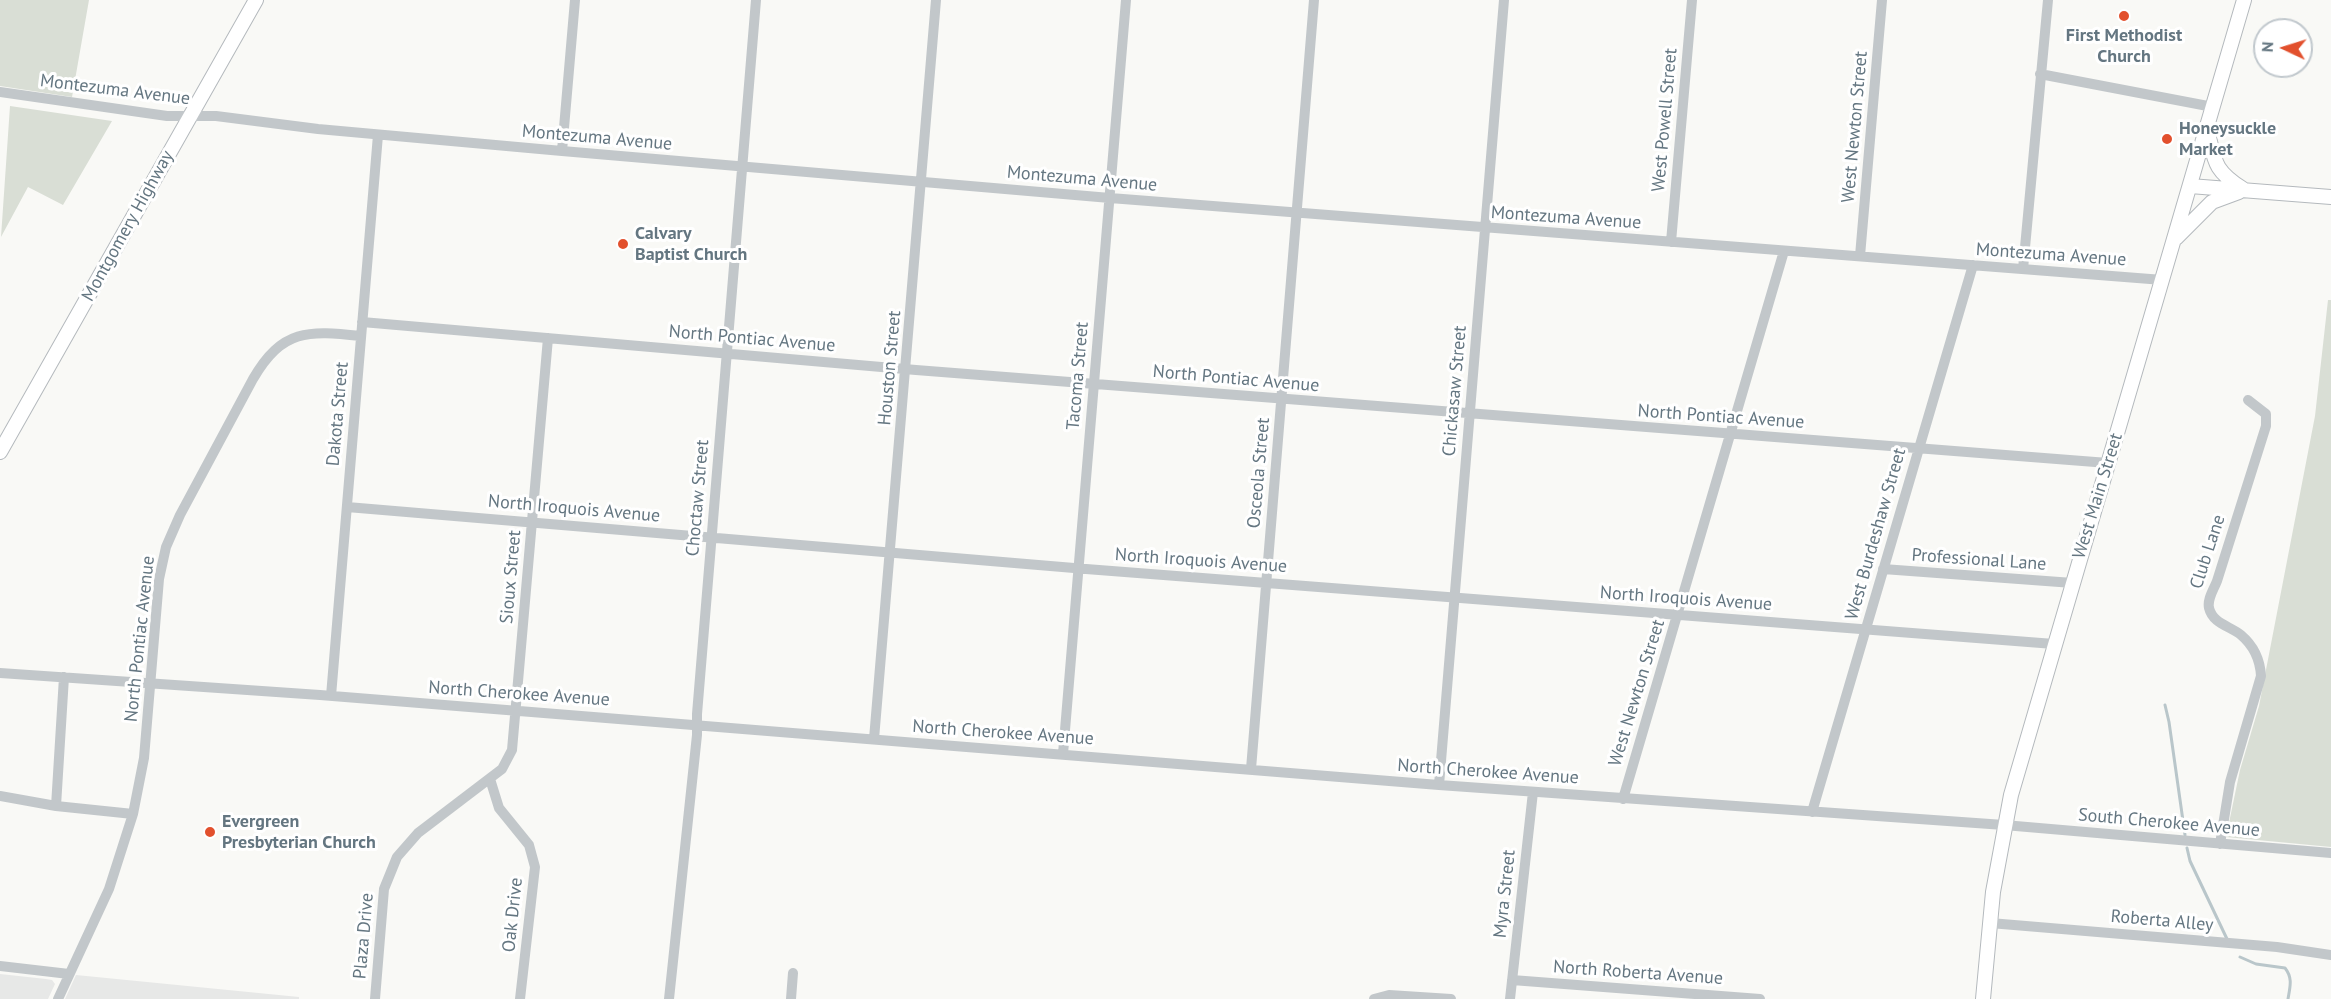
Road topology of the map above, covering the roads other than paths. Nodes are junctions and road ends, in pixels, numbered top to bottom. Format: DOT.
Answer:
graph roads {
  1 [pos="256,0"];
  2 [pos="575,0"];
  3 [pos="756,0"];
  4 [pos="936,0"];
  5 [pos="1125,0"];
  6 [pos="1314,0"];
  7 [pos="1504,0"];
  8 [pos="1692,0"];
  9 [pos="1882,0"];
  10 [pos="2048,0"];
  11 [pos="2244,0"];
  12 [pos="2040,74"];
  13 [pos="0,92"];
  14 [pos="2213,107"];
  15 [pos="189,116"];
  16 [pos="2207,128"];
  17 [pos="378,135"];
  18 [pos="562,151"];
  19 [pos="742,166"];
  20 [pos="922,182"];
  21 [pos="2190,186"];
  22 [pos="2244,191"];
  23 [pos="2331,197"];
  24 [pos="1110,198"];
  25 [pos="1297,212"];
  26 [pos="1485,228"];
  27 [pos="2174,241"];
  28 [pos="1671,242"];
  29 [pos="1784,251"];
  30 [pos="1860,256"];
  31 [pos="1973,265"];
  32 [pos="2023,269"];
  33 [pos="2163,280"];
  34 [pos="362,322"];
  35 [pos="361,336"];
  36 [pos="548,338"];
  37 [pos="727,354"];
  38 [pos="906,369"];
  39 [pos="1094,384"];
  40 [pos="1281,399"];
  41 [pos="2248,400"];
  42 [pos="1469,414"];
  43 [pos="1731,434"];
  44 [pos="1919,448"];
  45 [pos="0,452"];
  46 [pos="2108,463"];
  47 [pos="346,507"];
  48 [pos="533,522"];
  49 [pos="711,538"];
  50 [pos="891,553"];
  51 [pos="1079,568"];
  52 [pos="1883,569"];
  53 [pos="1267,583"];
  54 [pos="2073,583"];
  55 [pos="1454,597"];
  56 [pos="1677,615"];
  57 [pos="1865,629"];
  58 [pos="2054,644"];
  59 [pos="0,673"];
  60 [pos="64,677"];
  61 [pos="150,683"];
  62 [pos="331,696"];
  63 [pos="516,711"];
  64 [pos="697,725"];
  65 [pos="874,739"];
  66 [pos="1063,754"];
  67 [pos="1251,769"];
  68 [pos="490,779"];
  69 [pos="1439,785"];
  70 [pos="1533,792"];
  71 [pos="0,796"];
  72 [pos="1623,798"];
  73 [pos="56,806"];
  74 [pos="1812,812"];
  75 [pos="134,814"];
  76 [pos="2004,825"];
  77 [pos="2220,843"];
  78 [pos="2331,853"];
  79 [pos="1990,923"];
  80 [pos="2331,955"];
  81 [pos="0,966"];
  82 [pos="792,973"];
  83 [pos="69,974"];
  84 [pos="1512,980"];
  85 [pos="58,999"];
  86 [pos="375,999"];
  87 [pos="520,999"];
  88 [pos="669,999"];
  89 [pos="791,999"];
  90 [pos="1374,999"];
  91 [pos="1451,999"];
  92 [pos="1510,999"];
  93 [pos="1760,999"];
  94 [pos="1983,999"];
  1 -- 15 [label="main road, Montgomery Highway"];
  2 -- 18 [label="street"];
  3 -- 19 [label="street, Choctaw Street"];
  4 -- 20 [label="street, Houston Street"];
  5 -- 24 [label="street, Tacoma Street"];
  6 -- 25 [label="street, Osceola Street"];
  7 -- 26 [label="street, Chickasaw Street"];
  8 -- 28 [label="street, West Powell Street"];
  9 -- 30 [label="street, West Newton Street"];
  10 -- 12 [label="street"];
  11 -- 14 [label="main road, West Main Street"];
  12 -- 14 [label="street"];
  12 -- 32 [label="street"];
  13 -- 15 [label="street, Montezuma Avenue"];
  14 -- 16 [label="main road, West Main Street"];
  15 -- 17 [label="street, Montezuma Avenue"];
  15 -- 45 [label="main road, Montgomery Highway"];
  16 -- 21 [label="main road, West Main Street"];
  16 -- 22 [label="main road"];
  17 -- 18 [label="street, Montezuma Avenue"];
  17 -- 34 [label="street, Dakota Street"];
  18 -- 19 [label="street, Montezuma Avenue"];
  19 -- 20 [label="street, Montezuma Avenue"];
  19 -- 37 [label="street, Choctaw Street"];
  20 -- 24 [label="street, Montezuma Avenue"];
  20 -- 38 [label="street, Houston Street"];
  21 -- 22 [label="main road"];
  21 -- 27 [label="main road, West Main Street"];
  22 -- 23 [label="main road"];
  22 -- 27 [label="main road"];
  24 -- 25 [label="street, Montezuma Avenue"];
  24 -- 39 [label="street, Tacoma Street"];
  25 -- 26 [label="street, Montezuma Avenue"];
  25 -- 40 [label="street, Osceola Street"];
  26 -- 28 [label="street, Montezuma Avenue"];
  26 -- 42 [label="street, Chickasaw Street"];
  27 -- 33 [label="main road, West Main Street"];
  28 -- 29 [label="street, Montezuma Avenue"];
  29 -- 30 [label="street, Montezuma Avenue"];
  29 -- 43 [label="street, West Newton Street"];
  30 -- 31 [label="street, Montezuma Avenue"];
  31 -- 32 [label="street, Montezuma Avenue"];
  31 -- 44 [label="street, West Burdeshaw Street"];
  32 -- 33 [label="street, Montezuma Avenue"];
  33 -- 46 [label="main road, West Main Street"];
  34 -- 35 [label="street, Dakota Street"];
  34 -- 36 [label="street, North Pontiac Avenue"];
  35 -- 47 [label="street, Dakota Street"];
  35 -- 61 [label="street, North Pontiac Avenue"];
  36 -- 37 [label="street, North Pontiac Avenue"];
  36 -- 48 [label="street, Sioux Street"];
  37 -- 38 [label="street, North Pontiac Avenue"];
  37 -- 49 [label="street, Choctaw Street"];
  38 -- 39 [label="street, North Pontiac Avenue"];
  38 -- 50 [label="street, Houston Street"];
  39 -- 40 [label="street, North Pontiac Avenue"];
  39 -- 51 [label="street, Tacoma Street"];
  40 -- 42 [label="street, North Pontiac Avenue"];
  40 -- 53 [label="street, Osceola Street"];
  41 -- 77 [label="street, Club Lane"];
  42 -- 43 [label="street, North Pontiac Avenue"];
  42 -- 55 [label="street, Chickasaw Street"];
  43 -- 44 [label="street, North Pontiac Avenue"];
  43 -- 56 [label="street, West Newton Street"];
  44 -- 46 [label="street, North Pontiac Avenue"];
  44 -- 52 [label="street, West Burdeshaw Street"];
  46 -- 54 [label="main road, West Main Street"];
  47 -- 48 [label="street, North Iroquois Avenue"];
  47 -- 62 [label="street, Dakota Street"];
  48 -- 49 [label="street, North Iroquois Avenue"];
  48 -- 63 [label="street, Sioux Street"];
  49 -- 50 [label="street, North Iroquois Avenue"];
  49 -- 64 [label="street, Choctaw Street"];
  50 -- 51 [label="street, North Iroquois Avenue"];
  50 -- 65 [label="street, Houston Street"];
  51 -- 53 [label="street, North Iroquois Avenue"];
  51 -- 66 [label="street, Tacoma Street"];
  52 -- 54 [label="street, Professional Lane"];
  52 -- 57 [label="street, West Burdeshaw Street"];
  53 -- 55 [label="street, North Iroquois Avenue"];
  53 -- 67 [label="street, Osceola Street"];
  54 -- 58 [label="main road, West Main Street"];
  55 -- 56 [label="street, North Iroquois Avenue"];
  55 -- 69 [label="street, Chickasaw Street"];
  56 -- 57 [label="street, North Iroquois Avenue"];
  56 -- 72 [label="street, West Newton Street"];
  57 -- 58 [label="street, North Iroquois Avenue"];
  57 -- 74 [label="street, West Burdeshaw Street"];
  58 -- 76 [label="main road, West Main Street"];
  59 -- 60 [label="street, North Cherokee Avenue"];
  60 -- 61 [label="street, North Cherokee Avenue"];
  60 -- 73 [label="street"];
  61 -- 62 [label="street, North Cherokee Avenue"];
  61 -- 75 [label="street, North Pontiac Avenue"];
  62 -- 63 [label="street, North Cherokee Avenue"];
  63 -- 64 [label="street, North Cherokee Avenue"];
  63 -- 68 [label="street"];
  64 -- 65 [label="street, North Cherokee Avenue"];
  64 -- 88 [label="street, Choctaw Street"];
  65 -- 66 [label="street, North Cherokee Avenue"];
  66 -- 67 [label="street, North Cherokee Avenue"];
  67 -- 69 [label="street, North Cherokee Avenue"];
  68 -- 86 [label="street, Plaza Drive"];
  68 -- 87 [label="street, Oak Drive"];
  69 -- 70 [label="street, North Cherokee Avenue"];
  70 -- 72 [label="street, North Cherokee Avenue"];
  70 -- 84 [label="street, Myra Street"];
  71 -- 73 [label="street"];
  72 -- 74 [label="street, North Cherokee Avenue"];
  73 -- 75 [label="street"];
  74 -- 76 [label="street, North Cherokee Avenue"];
  75 -- 83 [label="street, North Pontiac Avenue"];
  76 -- 77 [label="street, South Cherokee Avenue"];
  76 -- 79 [label="main road, West Main Street"];
  77 -- 78 [label="street, South Cherokee Avenue"];
  79 -- 80 [label="street, Roberta Alley"];
  79 -- 94 [label="main road, West Main Street"];
  81 -- 83 [label="street"];
  82 -- 89 [label="street"];
  83 -- 85 [label="street, North Pontiac Avenue"];
  84 -- 92 [label="street, Myra Street"];
  84 -- 93 [label="street, North Roberta Avenue"];
  90 -- 91 [label="street"];
}
